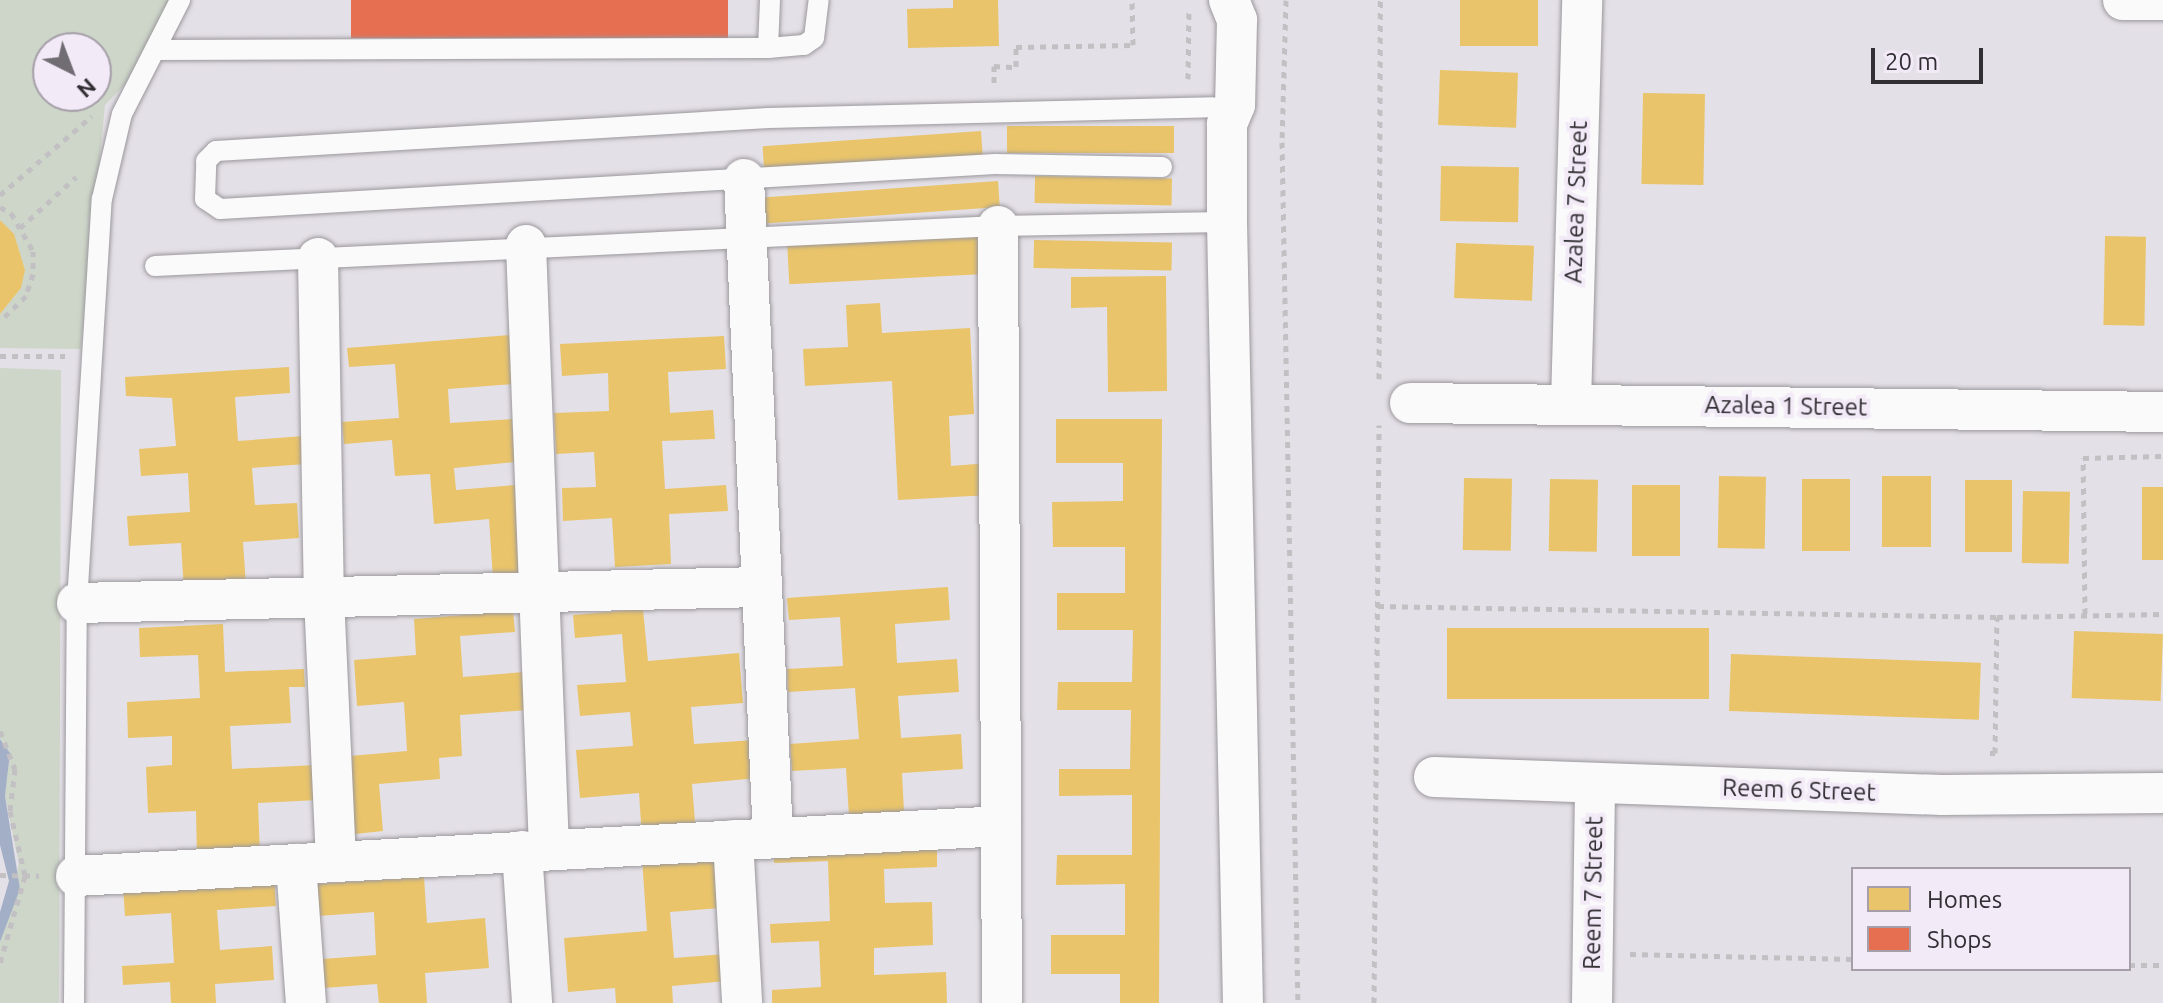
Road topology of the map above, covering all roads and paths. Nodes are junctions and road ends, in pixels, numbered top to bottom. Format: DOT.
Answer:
graph roads {
  1 [pos="180,0"];
  2 [pos="770,0"];
  3 [pos="819,0"];
  4 [pos="1132,0"];
  5 [pos="1218,0"];
  6 [pos="1229,0"];
  7 [pos="1286,0"];
  8 [pos="1380,0"];
  9 [pos="1582,0"];
  10 [pos="2123,0"];
  11 [pos="2163,0"];
  12 [pos="768,48"];
  13 [pos="155,50"];
  14 [pos="139,77"];
  15 [pos="994,114"];
  16 [pos="1220,115"];
  17 [pos="113,144"];
  18 [pos="1162,167"];
  19 [pos="744,179"];
  20 [pos="0,195"];
  21 [pos="0,207"];
  22 [pos="1227,222"];
  23 [pos="998,226"];
  24 [pos="20,228"];
  25 [pos="747,236"];
  26 [pos="526,245"];
  27 [pos="318,258"];
  28 [pos="155,266"];
  29 [pos="0,321"];
  30 [pos="0,356"];
  31 [pos="94,356"];
  32 [pos="1389,400"];
  33 [pos="1571,403"];
  34 [pos="2163,412"];
  35 [pos="2163,456"];
  36 [pos="759,587"];
  37 [pos="539,588"];
  38 [pos="324,597"];
  39 [pos="77,603"];
  40 [pos="1378,606"];
  41 [pos="2085,614"];
  42 [pos="2163,614"];
  43 [pos="1997,617"];
  44 [pos="0,731"];
  45 [pos="1982,754"];
  46 [pos="1434,777"];
  47 [pos="1595,784"];
  48 [pos="2163,793"];
  49 [pos="1001,826"];
  50 [pos="773,838"];
  51 [pos="733,840"];
  52 [pos="536,850"];
  53 [pos="336,861"];
  54 [pos="296,864"];
  55 [pos="4,875"];
  56 [pos="25,876"];
  57 [pos="76,876"];
  58 [pos="1593,953"];
  59 [pos="1851,959"];
  60 [pos="0,963"];
  61 [pos="2131,965"];
  62 [pos="2163,965"];
  63 [pos="74,1003"];
  64 [pos="306,1003"];
  65 [pos="532,1003"];
  66 [pos="742,1003"];
  67 [pos="1002,1003"];
  68 [pos="1243,1003"];
  69 [pos="1298,1003"];
  70 [pos="1374,1003"];
  71 [pos="1592,1003"];
  1 -- 13 [label="lane"];
  2 -- 12 [label="lane"];
  3 -- 12 [label="lane"];
  4 -- 15 [label="path"];
  5 -- 16 [label="street"];
  6 -- 16 [label="street"];
  7 -- 69 [label="path"];
  8 -- 32 [label="path"];
  9 -- 33 [label="street, Azalea 7 Street"];
  10 -- 11 [label="street"];
  12 -- 13 [label="lane"];
  13 -- 14 [label="lane"];
  14 -- 17 [label="lane"];
  14 -- 20 [label="path"];
  15 -- 16 [label="lane"];
  15 -- 19 [label="lane"];
  16 -- 22 [label="street"];
  17 -- 24 [label="path"];
  17 -- 31 [label="lane"];
  18 -- 19 [label="lane"];
  19 -- 25 [label="street"];
  21 -- 24 [label="path"];
  22 -- 23 [label="lane"];
  22 -- 68 [label="street"];
  23 -- 25 [label="lane"];
  23 -- 49 [label="street"];
  24 -- 29 [label="path"];
  25 -- 26 [label="lane"];
  25 -- 36 [label="street"];
  26 -- 27 [label="lane"];
  26 -- 37 [label="street"];
  27 -- 28 [label="lane"];
  27 -- 38 [label="street"];
  30 -- 31 [label="path"];
  31 -- 39 [label="lane"];
  32 -- 33 [label="street, Azalea 1 Street"];
  32 -- 40 [label="path"];
  33 -- 34 [label="street, Azalea 1 Street"];
  35 -- 41 [label="path"];
  36 -- 37 [label="street"];
  36 -- 50 [label="street"];
  37 -- 38 [label="street"];
  37 -- 52 [label="street"];
  38 -- 39 [label="street"];
  38 -- 53 [label="street"];
  39 -- 57 [label="lane"];
  40 -- 43 [label="path"];
  40 -- 70 [label="path"];
  41 -- 42 [label="path"];
  41 -- 43 [label="path"];
  43 -- 45 [label="path"];
  44 -- 56 [label="path"];
  46 -- 47 [label="street, Reem 6 Street"];
  47 -- 48 [label="street, Reem 6 Street"];
  47 -- 58 [label="street, Reem 7 Street"];
  49 -- 50 [label="street"];
  49 -- 67 [label="street"];
  50 -- 51 [label="street"];
  51 -- 52 [label="street"];
  51 -- 66 [label="street"];
  52 -- 53 [label="street"];
  52 -- 65 [label="street"];
  53 -- 54 [label="street"];
  54 -- 57 [label="street"];
  54 -- 64 [label="street"];
  55 -- 56 [label="path"];
  56 -- 60 [label="path"];
  57 -- 63 [label="lane"];
  58 -- 59 [label="path"];
  58 -- 71 [label="street, Reem 7 Street"];
  61 -- 62 [label="path"];
}
